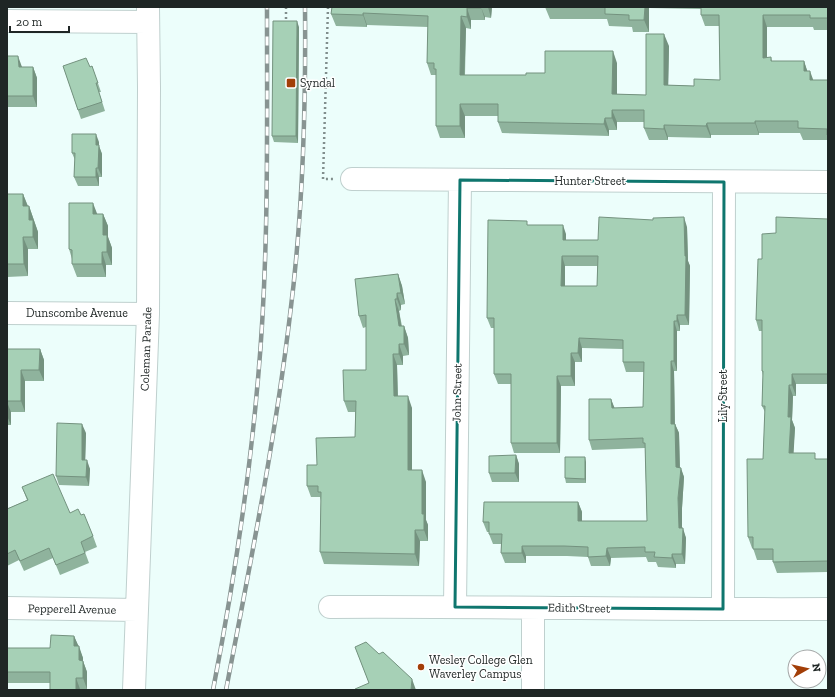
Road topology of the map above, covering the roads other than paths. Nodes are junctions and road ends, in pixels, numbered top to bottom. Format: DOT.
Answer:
graph roads {
  1 [pos="148,14"];
  2 [pos="7,21"];
  3 [pos="352,179"];
  4 [pos="460,180"];
  5 [pos="724,182"];
  6 [pos="828,182"];
  7 [pos="7,313"];
  8 [pos="148,314"];
  9 [pos="330,607"];
  10 [pos="455,607"];
  11 [pos="7,608"];
  12 [pos="533,608"];
  13 [pos="828,609"];
  14 [pos="137,610"];
  15 [pos="723,610"];
  16 [pos="134,690"];
  17 [pos="533,690"];
  1 -- 2 [label="street"];
  1 -- 8 [label="street, Coleman Parade"];
  3 -- 4 [label="street, Hunter Street"];
  4 -- 5 [label="street, Hunter Street"];
  4 -- 10 [label="street, John Street"];
  5 -- 6 [label="street, Hunter Street"];
  5 -- 15 [label="street, Lily Street"];
  7 -- 8 [label="street, Dunscombe Avenue"];
  8 -- 14 [label="street, Coleman Parade"];
  9 -- 10 [label="street, Edith Street"];
  10 -- 12 [label="street, Edith Street"];
  11 -- 14 [label="street, Pepperell Avenue"];
  12 -- 15 [label="street, Edith Street"];
  12 -- 17 [label="street"];
  13 -- 15 [label="street, Edith Street"];
  14 -- 16 [label="street, Coleman Parade"];
}
